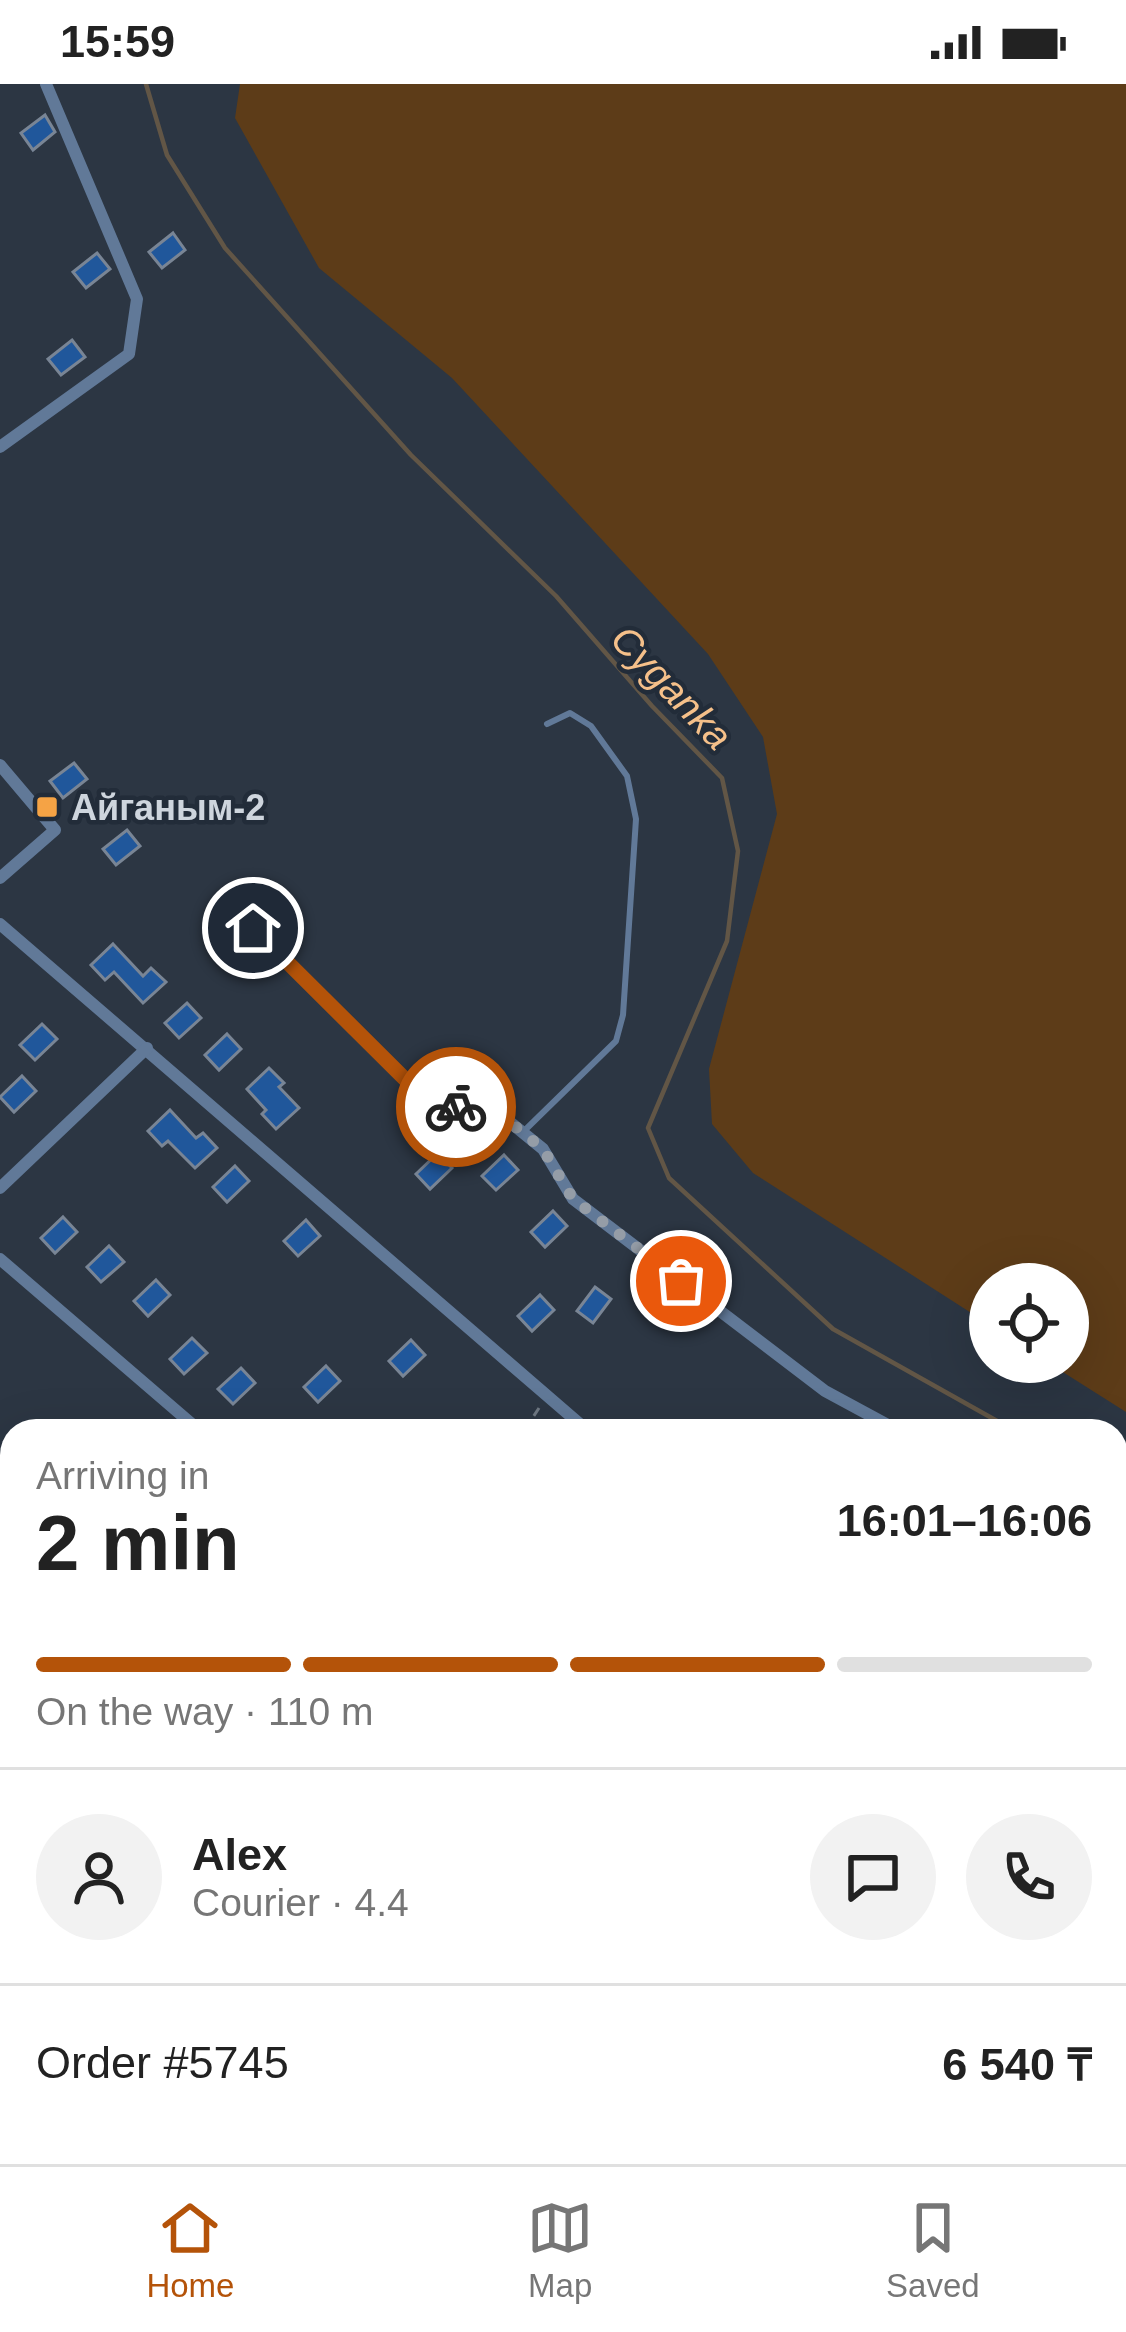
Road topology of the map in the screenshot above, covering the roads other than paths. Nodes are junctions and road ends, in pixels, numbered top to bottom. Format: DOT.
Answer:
graph roads {
  1 [pos="46,84"];
  2 [pos="0,447"];
  3 [pos="547,724"];
  4 [pos="0,765"];
  5 [pos="0,878"];
  6 [pos="0,924"];
  7 [pos="253,928"];
  8 [pos="146,1048"];
  9 [pos="524,1132"];
  10 [pos="0,1188"];
  11 [pos="0,1259"];
  12 [pos="186,1419"];
  13 [pos="574,1419"];
  14 [pos="877,1419"];
  1 -- 2 [label="street"];
  3 -- 9 [label="lane"];
  4 -- 5 [label="street"];
  6 -- 8 [label="street"];
  7 -- 9 [label="street"];
  8 -- 10 [label="street"];
  8 -- 13 [label="street"];
  9 -- 14 [label="street"];
  11 -- 12 [label="street"];
}
